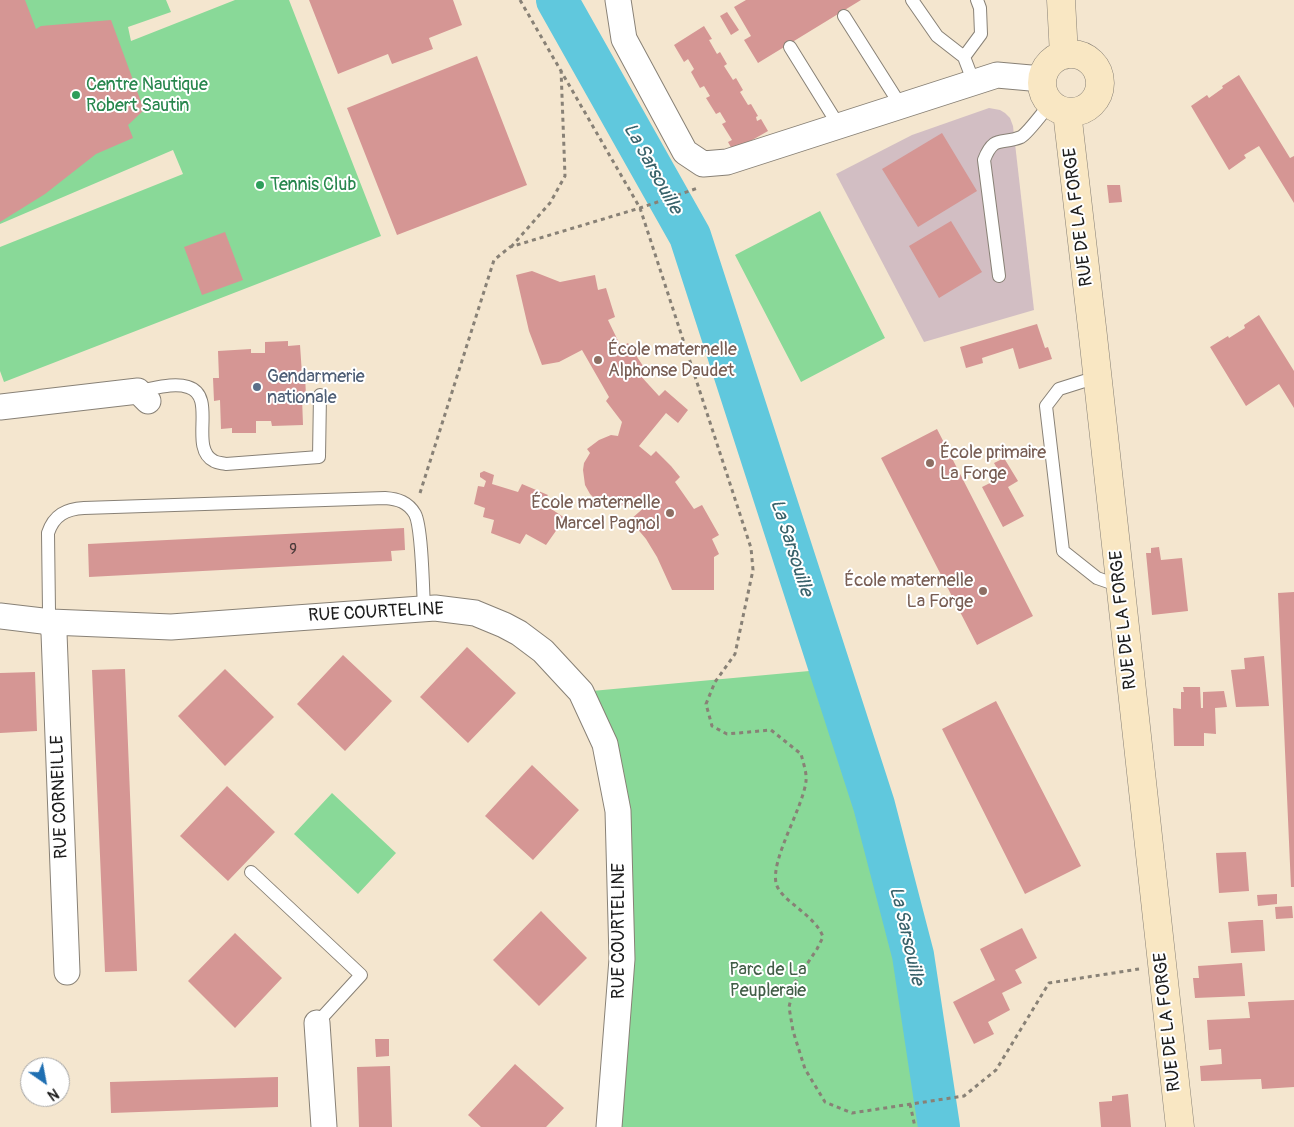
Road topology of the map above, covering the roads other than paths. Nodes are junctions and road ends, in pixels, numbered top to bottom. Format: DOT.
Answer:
graph roads {
  1 [pos="618,0"];
  2 [pos="912,0"];
  3 [pos="977,0"];
  4 [pos="1061,0"];
  5 [pos="844,16"];
  6 [pos="790,47"];
  7 [pos="1064,55"];
  8 [pos="964,57"];
  9 [pos="974,82"];
  10 [pos="1053,98"];
  11 [pos="901,106"];
  12 [pos="839,126"];
  13 [pos="999,276"];
  14 [pos="1097,377"];
  15 [pos="320,394"];
  16 [pos="143,396"];
  17 [pos="0,408"];
  18 [pos="1120,586"];
  19 [pos="424,609"];
  20 [pos="0,616"];
  21 [pos="51,622"];
  22 [pos="251,872"];
  23 [pos="67,972"];
  24 [pos="318,1023"];
  25 [pos="324,1127"];
  26 [pos="609,1127"];
  27 [pos="1180,1127"];
  1 -- 12 [label="street"];
  2 -- 8 [label="lane"];
  3 -- 8 [label="lane"];
  4 -- 7 [label="main road"];
  5 -- 11 [label="lane"];
  6 -- 12 [label="lane"];
  7 -- 10 [label="main road"];
  7 -- 10 [label="main road"];
  8 -- 9 [label="lane"];
  9 -- 10 [label="street"];
  9 -- 11 [label="street"];
  10 -- 13 [label="lane"];
  10 -- 14 [label="main road, RUE DE LA FORGE"];
  11 -- 12 [label="street"];
  14 -- 18 [label="main road, RUE DE LA FORGE"];
  14 -- 18 [label="lane"];
  15 -- 16 [label="lane"];
  16 -- 17 [label="street"];
  18 -- 27 [label="main road, RUE DE LA FORGE"];
  19 -- 21 [label="street, RUE COURTELINE"];
  19 -- 21 [label="lane"];
  19 -- 26 [label="street, RUE COURTELINE"];
  20 -- 21 [label="street, RUE COURTELINE"];
  21 -- 23 [label="street, RUE CORNEILLE"];
  22 -- 24 [label="lane"];
  24 -- 25 [label="street"];
}
